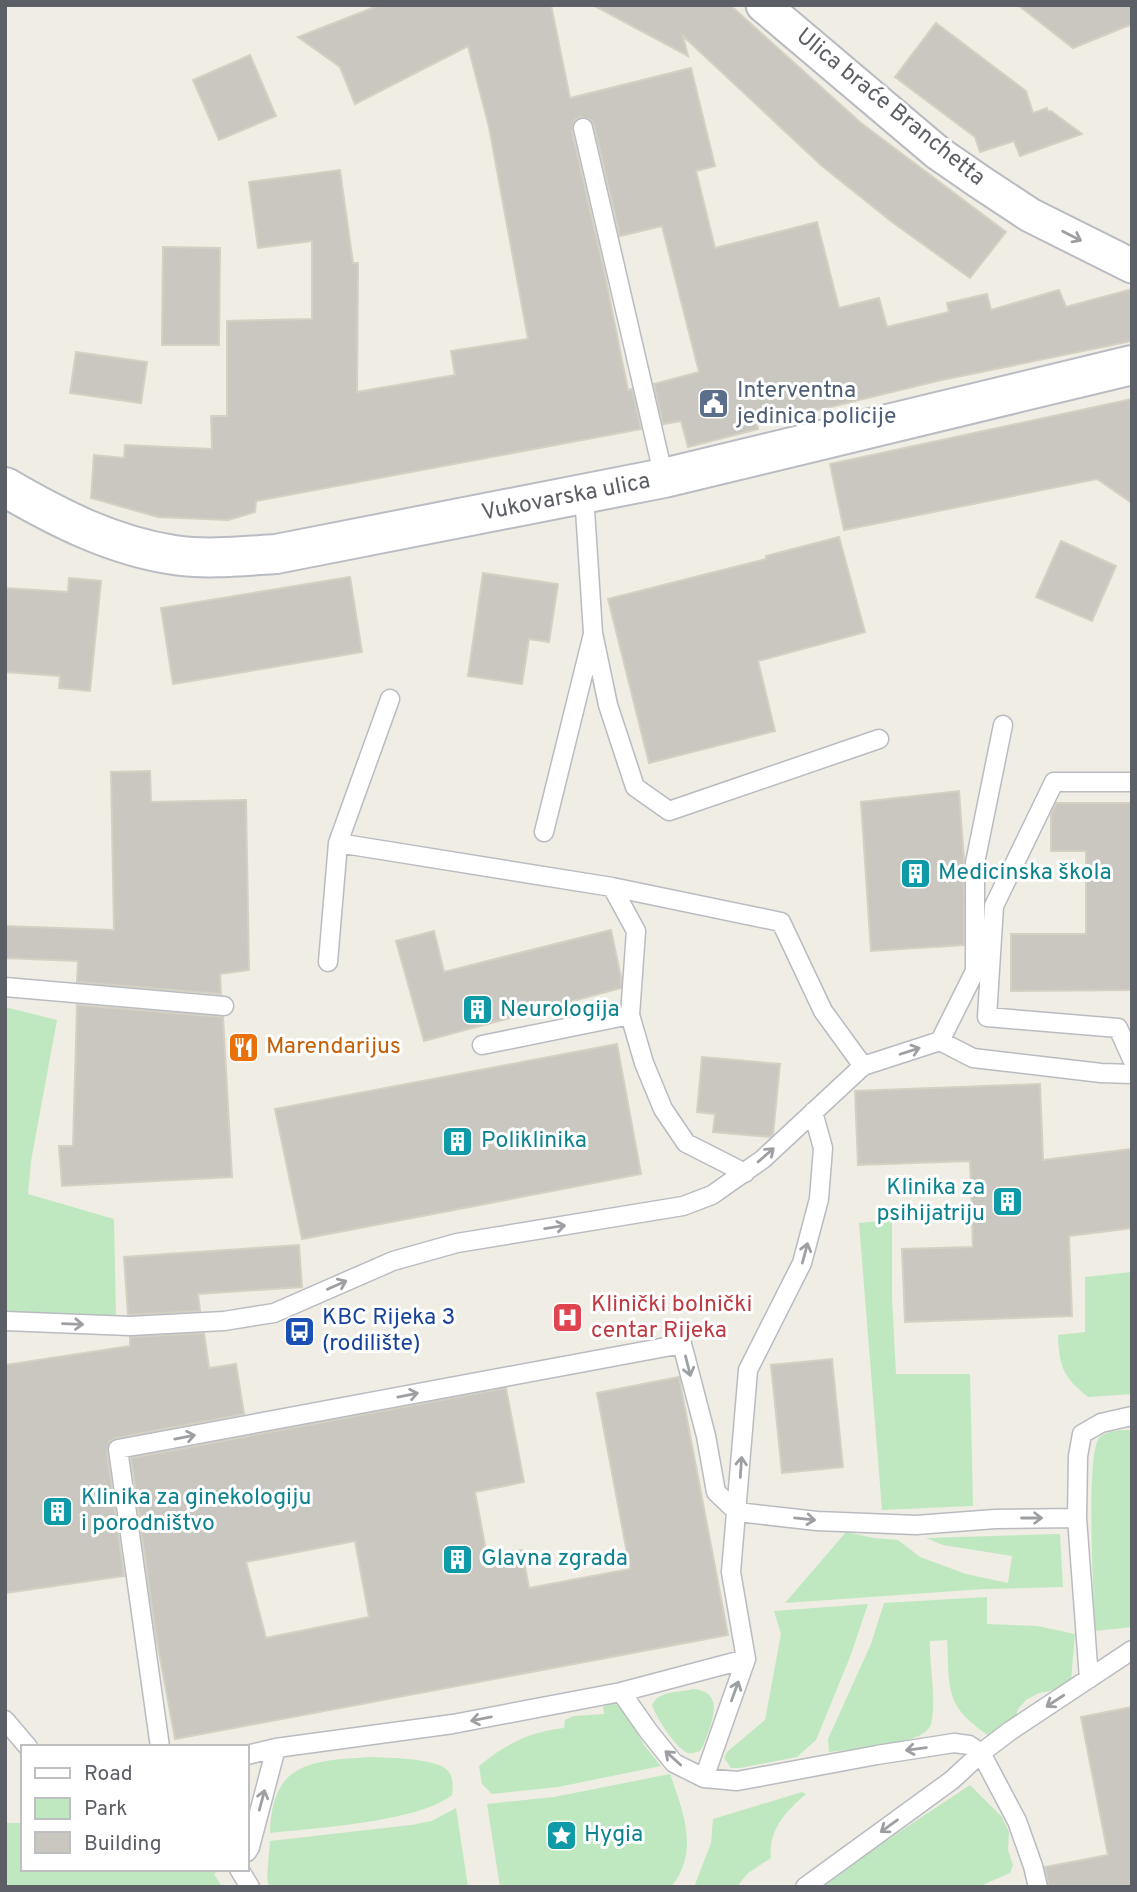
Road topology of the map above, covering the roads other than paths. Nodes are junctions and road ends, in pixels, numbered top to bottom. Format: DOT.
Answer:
graph roads {
  1 [pos="762,5"];
  2 [pos="583,128"];
  3 [pos="1132,266"];
  4 [pos="1132,365"];
  5 [pos="664,478"];
  6 [pos="5,486"];
  7 [pos="584,495"];
  8 [pos="593,633"];
  9 [pos="390,699"];
  10 [pos="1003,725"];
  11 [pos="879,739"];
  12 [pos="1132,782"];
  13 [pos="544,832"];
  14 [pos="338,843"];
  15 [pos="612,887"];
  16 [pos="328,962"];
  17 [pos="5,988"];
  18 [pos="224,1006"];
  19 [pos="630,1015"];
  20 [pos="940,1041"];
  21 [pos="482,1045"];
  22 [pos="1132,1059"];
  23 [pos="863,1066"];
  24 [pos="1132,1074"];
  25 [pos="813,1112"];
  26 [pos="744,1173"];
  27 [pos="5,1321"];
  28 [pos="1132,1416"];
  29 [pos="737,1512"];
  30 [pos="1077,1518"];
  31 [pos="1132,1650"];
  32 [pos="747,1659"];
  33 [pos="1089,1679"];
  34 [pos="621,1692"];
  35 [pos="5,1720"];
  36 [pos="26,1745"];
  37 [pos="160,1745"];
  38 [pos="276,1748"];
  39 [pos="981,1753"];
  40 [pos="248,1755"];
  41 [pos="704,1778"];
  42 [pos="248,1850"];
  43 [pos="240,1871"];
  44 [pos="250,1887"];
  45 [pos="805,1887"];
  46 [pos="1038,1887"];
  1 -- 3 [label="street, Ulica braće Branchetta, one-way"];
  2 -- 5 [label="lane"];
  4 -- 5 [label="main road, Vukovarska ulica"];
  5 -- 7 [label="main road, Vukovarska ulica"];
  6 -- 7 [label="main road, Vukovarska ulica"];
  7 -- 8 [label="lane"];
  8 -- 11 [label="lane"];
  8 -- 13 [label="lane"];
  9 -- 14 [label="lane"];
  10 -- 20 [label="lane"];
  12 -- 22 [label="lane"];
  14 -- 15 [label="lane"];
  14 -- 16 [label="lane"];
  15 -- 19 [label="lane"];
  15 -- 23 [label="lane"];
  17 -- 18 [label="lane"];
  19 -- 21 [label="lane"];
  19 -- 26 [label="lane"];
  23 -- 20 [label="lane, one-way"];
  20 -- 24 [label="lane"];
  23 -- 25 [label="lane"];
  26 -- 25 [label="lane, one-way"];
  29 -- 25 [label="lane, one-way"];
  27 -- 26 [label="lane, one-way"];
  28 -- 30 [label="lane"];
  29 -- 30 [label="lane, one-way"];
  29 -- 32 [label="lane"];
  37 -- 29 [label="lane, one-way"];
  30 -- 33 [label="lane"];
  31 -- 33 [label="lane"];
  32 -- 34 [label="lane"];
  41 -- 32 [label="lane, one-way"];
  33 -- 39 [label="lane, one-way"];
  34 -- 38 [label="lane, one-way"];
  41 -- 34 [label="lane, one-way"];
  35 -- 36 [label="lane"];
  38 -- 40 [label="lane"];
  42 -- 38 [label="lane, one-way"];
  39 -- 41 [label="lane, one-way"];
  39 -- 45 [label="lane, one-way"];
  39 -- 46 [label="lane"];
  43 -- 44 [label="lane"];
}
